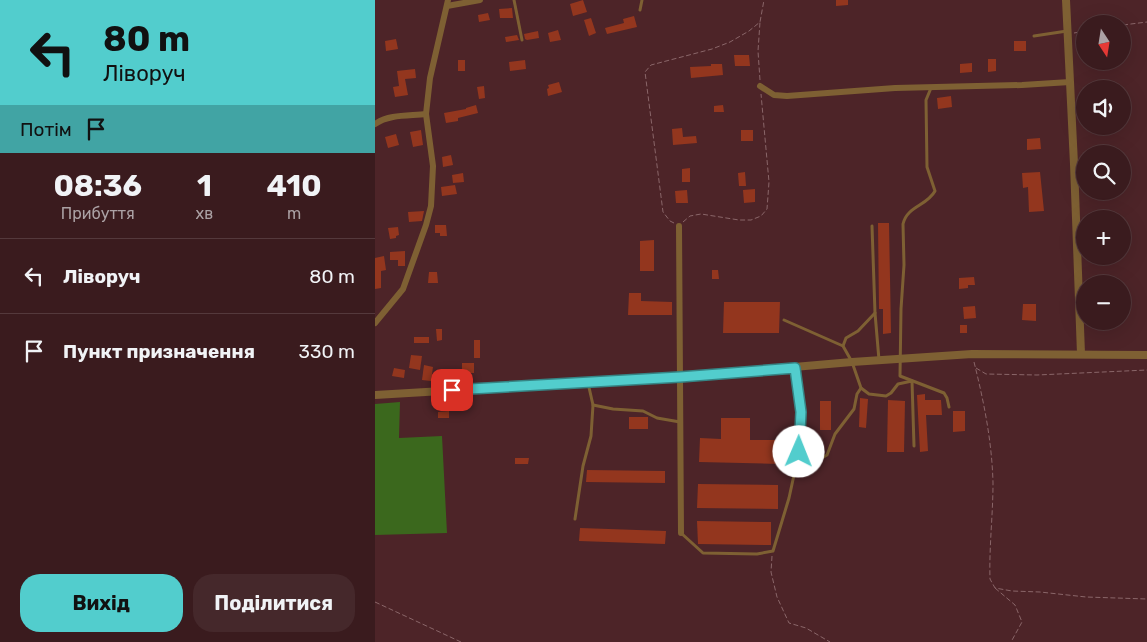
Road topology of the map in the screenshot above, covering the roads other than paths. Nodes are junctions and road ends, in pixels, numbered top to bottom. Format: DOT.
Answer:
graph roads {
  1 [pos="480,0"];
  2 [pos="514,0"];
  3 [pos="642,0"];
  4 [pos="1066,0"];
  5 [pos="447,3"];
  6 [pos="640,10"];
  7 [pos="1068,32"];
  8 [pos="1034,36"];
  9 [pos="522,40"];
  10 [pos="1070,82"];
  11 [pos="760,86"];
  12 [pos="931,88"];
  13 [pos="426,114"];
  14 [pos="375,124"];
  15 [pos="679,226"];
  16 [pos="872,226"];
  17 [pos="875,313"];
  18 [pos="784,320"];
  19 [pos="375,323"];
  20 [pos="843,346"];
  21 [pos="1081,354"];
  22 [pos="1147,355"];
  23 [pos="901,359"];
  24 [pos="879,360"];
  25 [pos="852,362"];
  26 [pos="795,368"];
  27 [pos="680,377"];
  28 [pos="912,381"];
  29 [pos="588,382"];
  30 [pos="861,388"];
  31 [pos="375,395"];
  32 [pos="593,405"];
  33 [pos="949,407"];
  34 [pos="680,422"];
  35 [pos="914,446"];
  36 [pos="799,452"];
  37 [pos="575,519"];
  38 [pos="681,533"];
  1 -- 5 [label="street"];
  2 -- 9 [label="lane"];
  3 -- 6 [label="lane"];
  4 -- 7 [label="street"];
  5 -- 13 [label="street"];
  7 -- 8 [label="lane"];
  7 -- 10 [label="street"];
  10 -- 12 [label="street"];
  10 -- 21 [label="street"];
  11 -- 12 [label="street"];
  12 -- 23 [label="lane"];
  13 -- 14 [label="street"];
  13 -- 19 [label="street"];
  15 -- 27 [label="street"];
  16 -- 17 [label="lane"];
  17 -- 20 [label="lane"];
  17 -- 24 [label="lane"];
  18 -- 20 [label="lane"];
  20 -- 25 [label="lane"];
  21 -- 22 [label="street"];
  21 -- 23 [label="street"];
  23 -- 24 [label="street"];
  23 -- 28 [label="lane"];
  24 -- 25 [label="street"];
  25 -- 26 [label="street"];
  25 -- 30 [label="lane"];
  26 -- 27 [label="street"];
  26 -- 36 [label="lane"];
  27 -- 29 [label="street"];
  27 -- 34 [label="street"];
  28 -- 30 [label="lane"];
  28 -- 33 [label="lane"];
  28 -- 35 [label="lane"];
  29 -- 31 [label="street"];
  29 -- 32 [label="lane"];
  30 -- 36 [label="lane"];
  32 -- 34 [label="lane"];
  32 -- 37 [label="lane"];
  34 -- 38 [label="street"];
  36 -- 38 [label="lane"];
}
